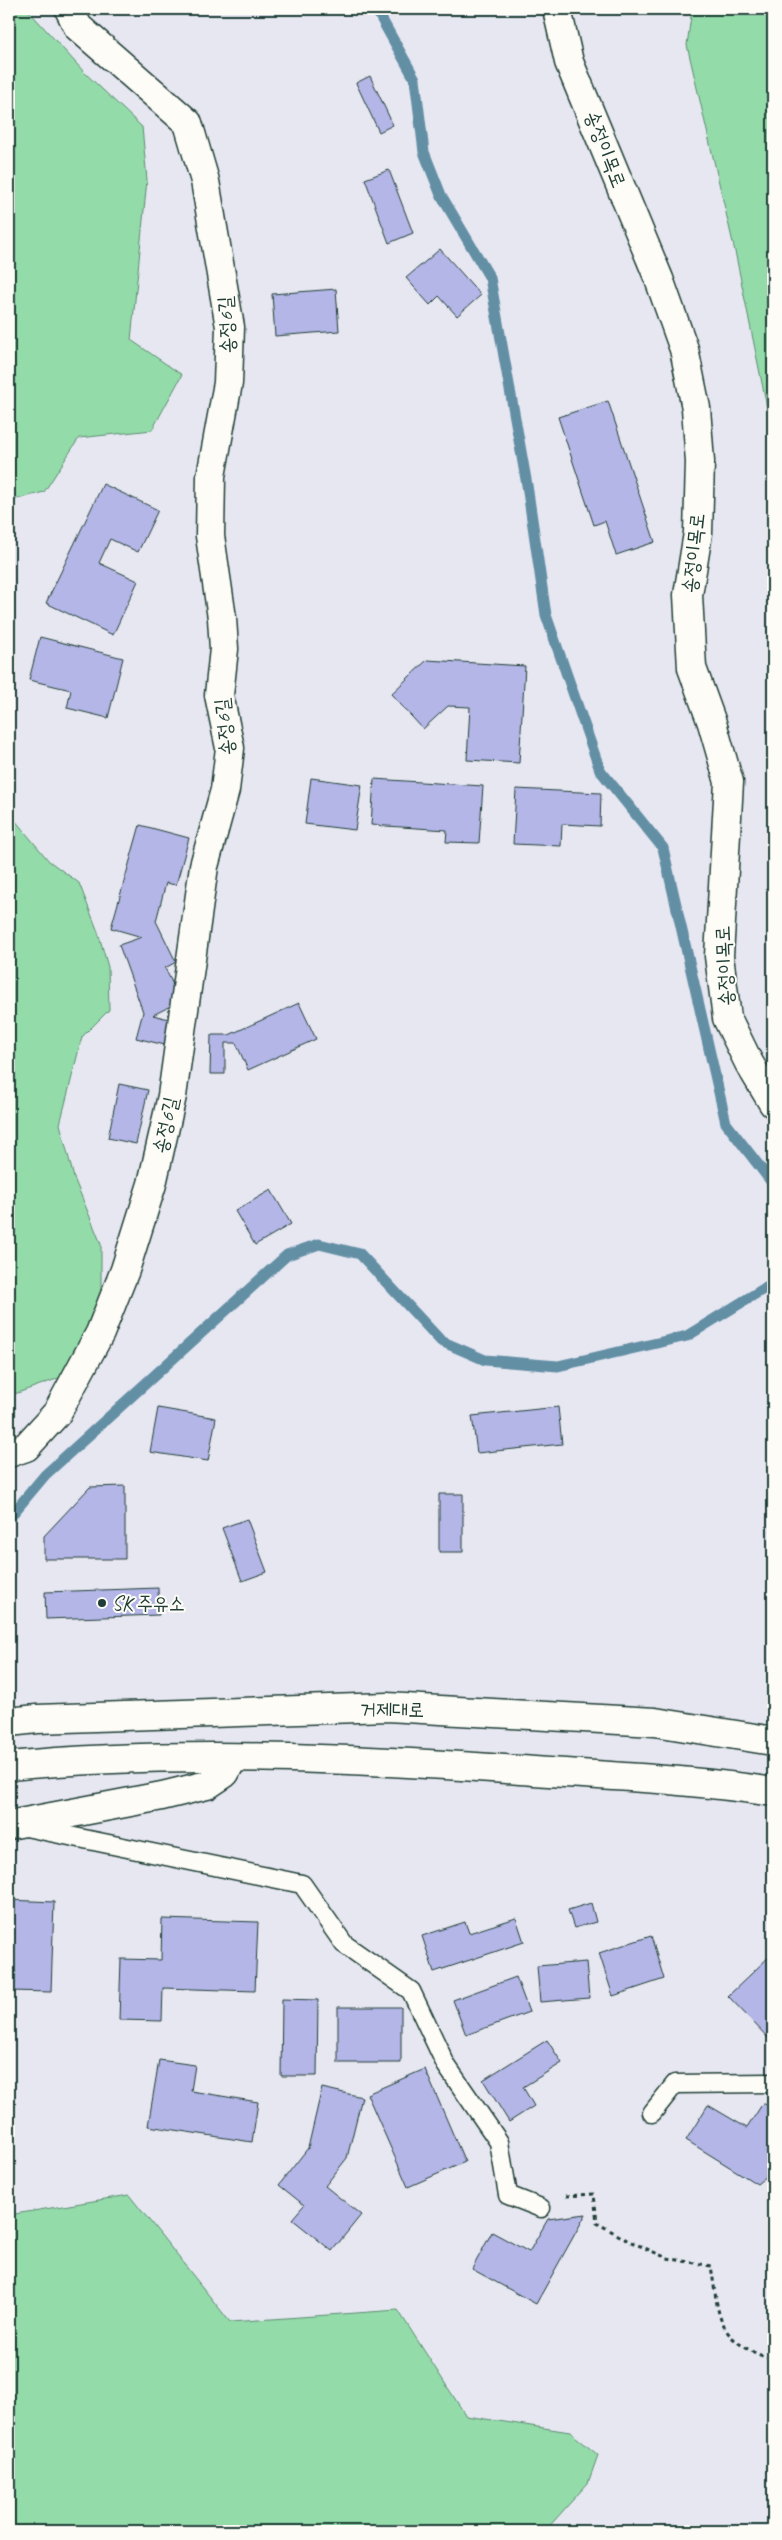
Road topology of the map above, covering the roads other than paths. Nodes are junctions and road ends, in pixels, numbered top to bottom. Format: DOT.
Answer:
graph roads {
  1 [pos="69,9"];
  2 [pos="557,9"];
  3 [pos="773,1103"];
  4 [pos="9,1453"];
  5 [pos="9,1722"];
  6 [pos="773,1741"];
  7 [pos="233,1758"];
  8 [pos="9,1766"];
  9 [pos="773,1792"];
  10 [pos="12,1825"];
  11 [pos="773,2083"];
  12 [pos="652,2113"];
  13 [pos="541,2208"];
  1 -- 4 [label="street, 송정6길"];
  2 -- 3 [label="street, 송정이목로"];
  5 -- 6 [label="street, 거제대로"];
  7 -- 8 [label="street"];
  7 -- 9 [label="street"];
  7 -- 10 [label="street"];
  10 -- 13 [label="lane"];
  11 -- 12 [label="lane"];
}
